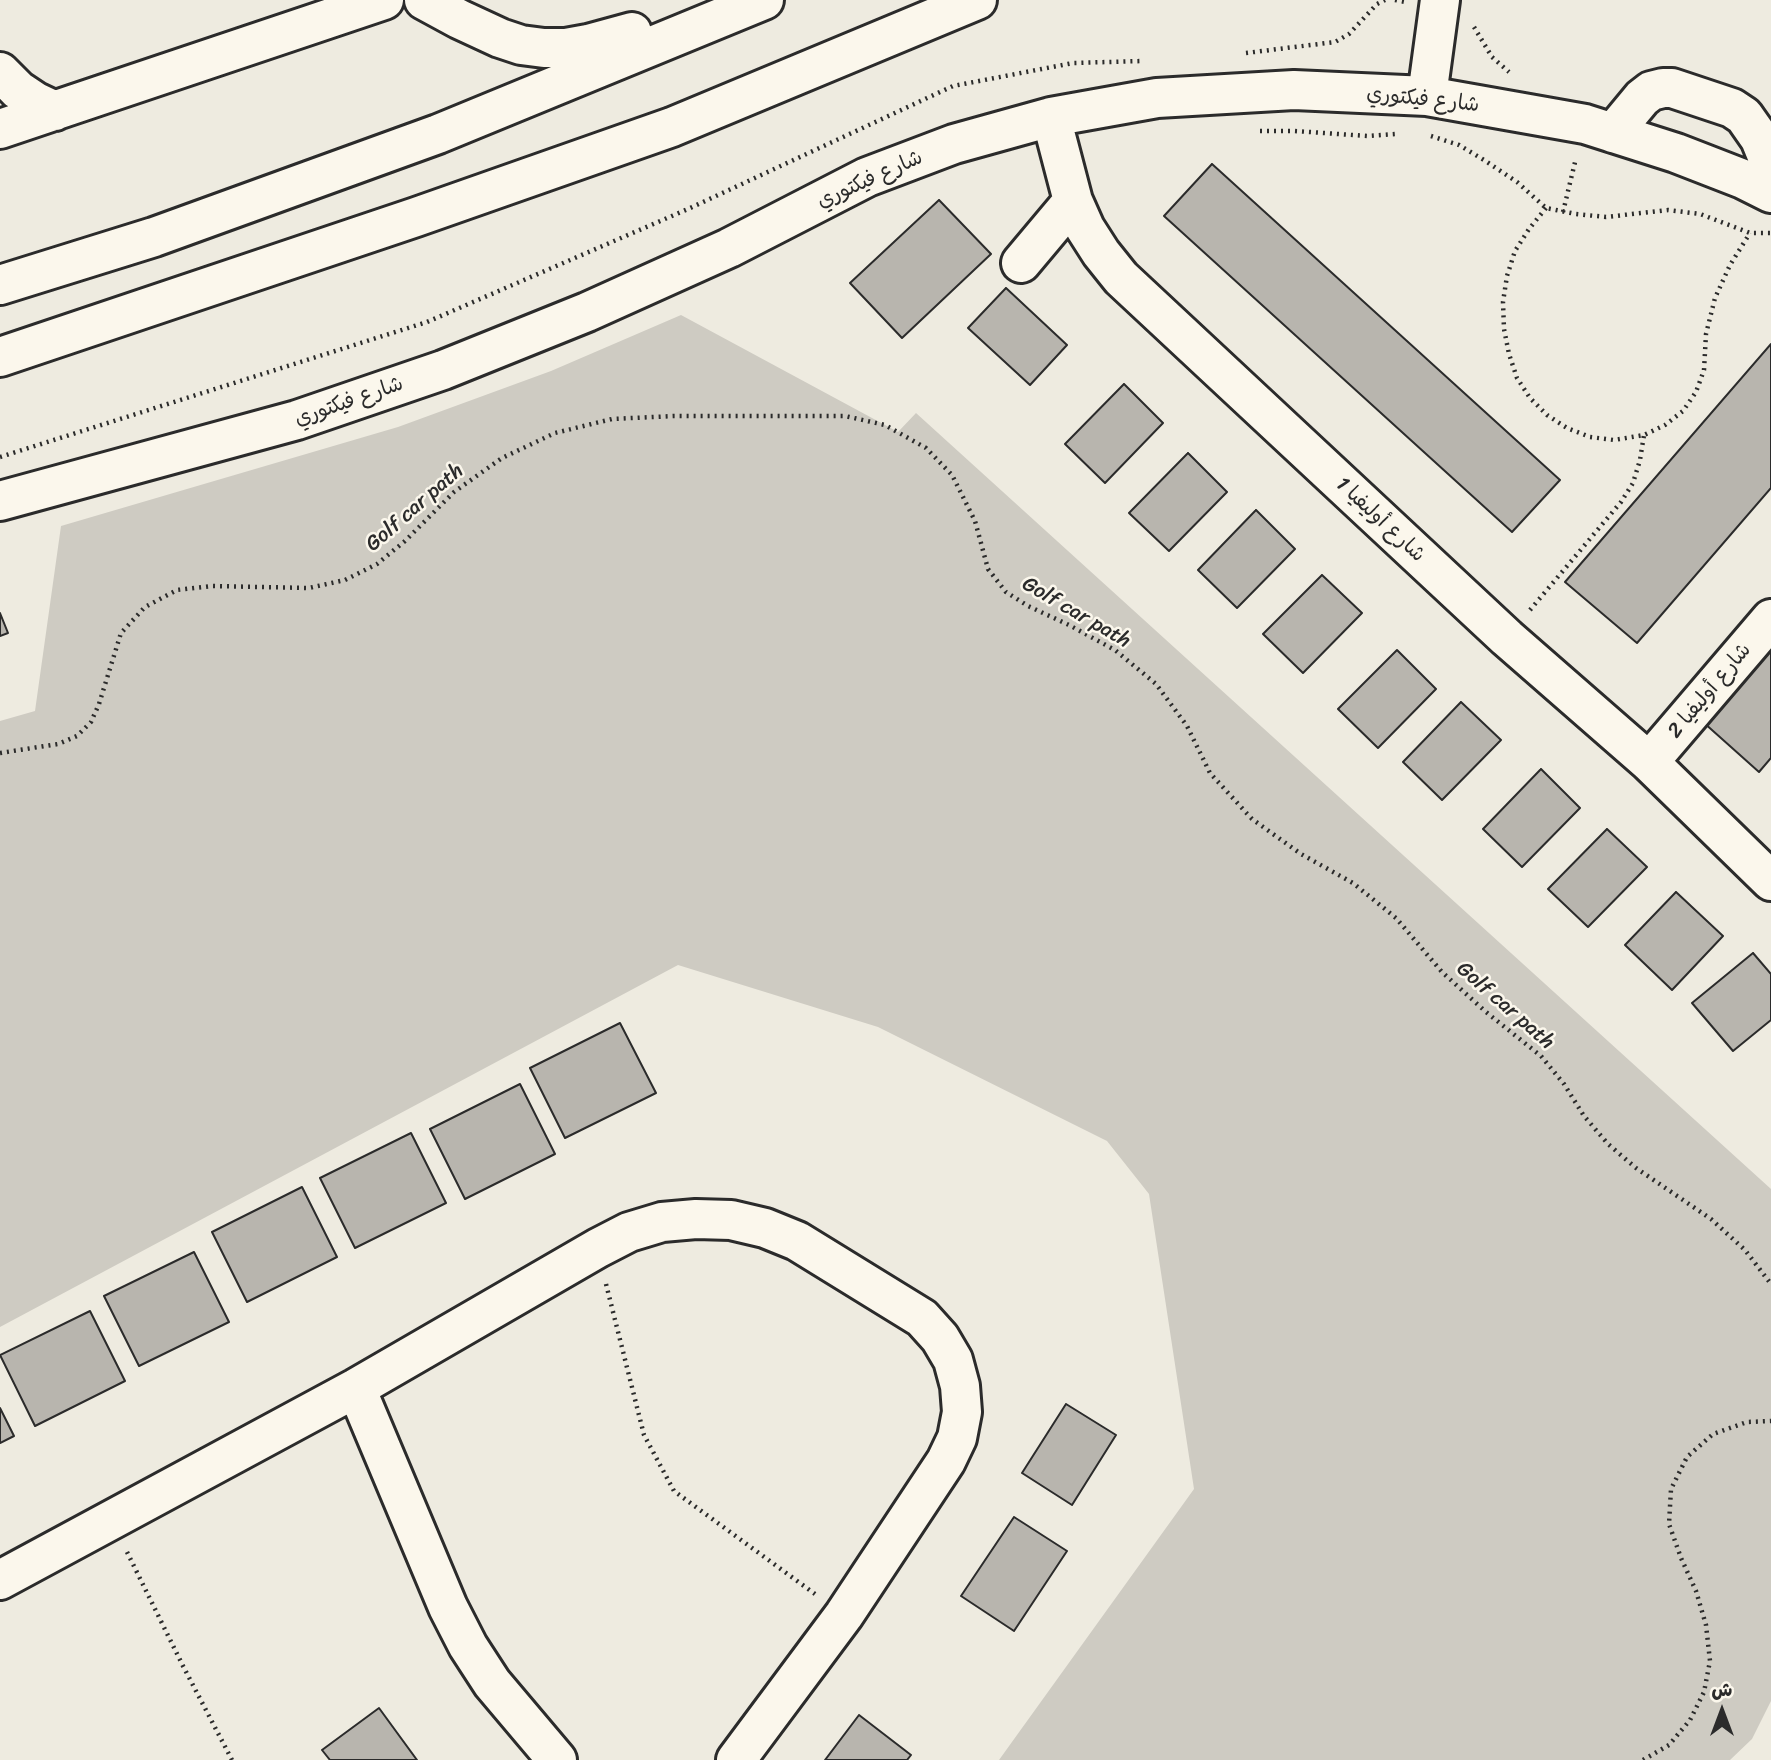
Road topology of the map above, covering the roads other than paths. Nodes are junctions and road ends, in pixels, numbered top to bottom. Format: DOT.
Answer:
graph roads {
  1 [pos="384,0"];
  2 [pos="424,0"];
  3 [pos="764,0"];
  4 [pos="977,0"];
  5 [pos="1421,0"];
  6 [pos="1440,0"];
  7 [pos="717,19"];
  8 [pos="0,72"];
  9 [pos="1416,95"];
  10 [pos="55,111"];
  11 [pos="1051,117"];
  12 [pos="0,129"];
  13 [pos="1613,133"];
  14 [pos="1771,166"];
  15 [pos="1771,193"];
  16 [pos="1073,201"];
  17 [pos="1021,263"];
  18 [pos="0,285"];
  19 [pos="0,358"];
  20 [pos="0,501"];
  21 [pos="1771,619"];
  22 [pos="1649,762"];
  23 [pos="1771,881"];
  24 [pos="356,1388"];
  25 [pos="0,1580"];
  26 [pos="556,1760"];
  27 [pos="736,1760"];
  1 -- 10 [label="street"];
  2 -- 7 [label="street"];
  3 -- 7 [label="street"];
  4 -- 19 [label="street"];
  5 -- 9 [label="street"];
  6 -- 9 [label="street"];
  7 -- 18 [label="street"];
  8 -- 10 [label="street"];
  9 -- 11 [label="street, شارع فيكتوري"];
  9 -- 13 [label="street, شارع فيكتوري"];
  10 -- 12 [label="street"];
  11 -- 16 [label="street, شارع أوليفيا 1"];
  11 -- 20 [label="street, شارع فيكتوري"];
  13 -- 14 [label="street"];
  13 -- 15 [label="street, شارع فيكتوري"];
  16 -- 17 [label="street"];
  16 -- 22 [label="street, شارع أوليفيا 1"];
  21 -- 22 [label="street, شارع أوليفيا 2"];
  22 -- 23 [label="street, شارع أوليفيا 1"];
  24 -- 25 [label="street"];
  24 -- 26 [label="street"];
  24 -- 27 [label="street"];
}
